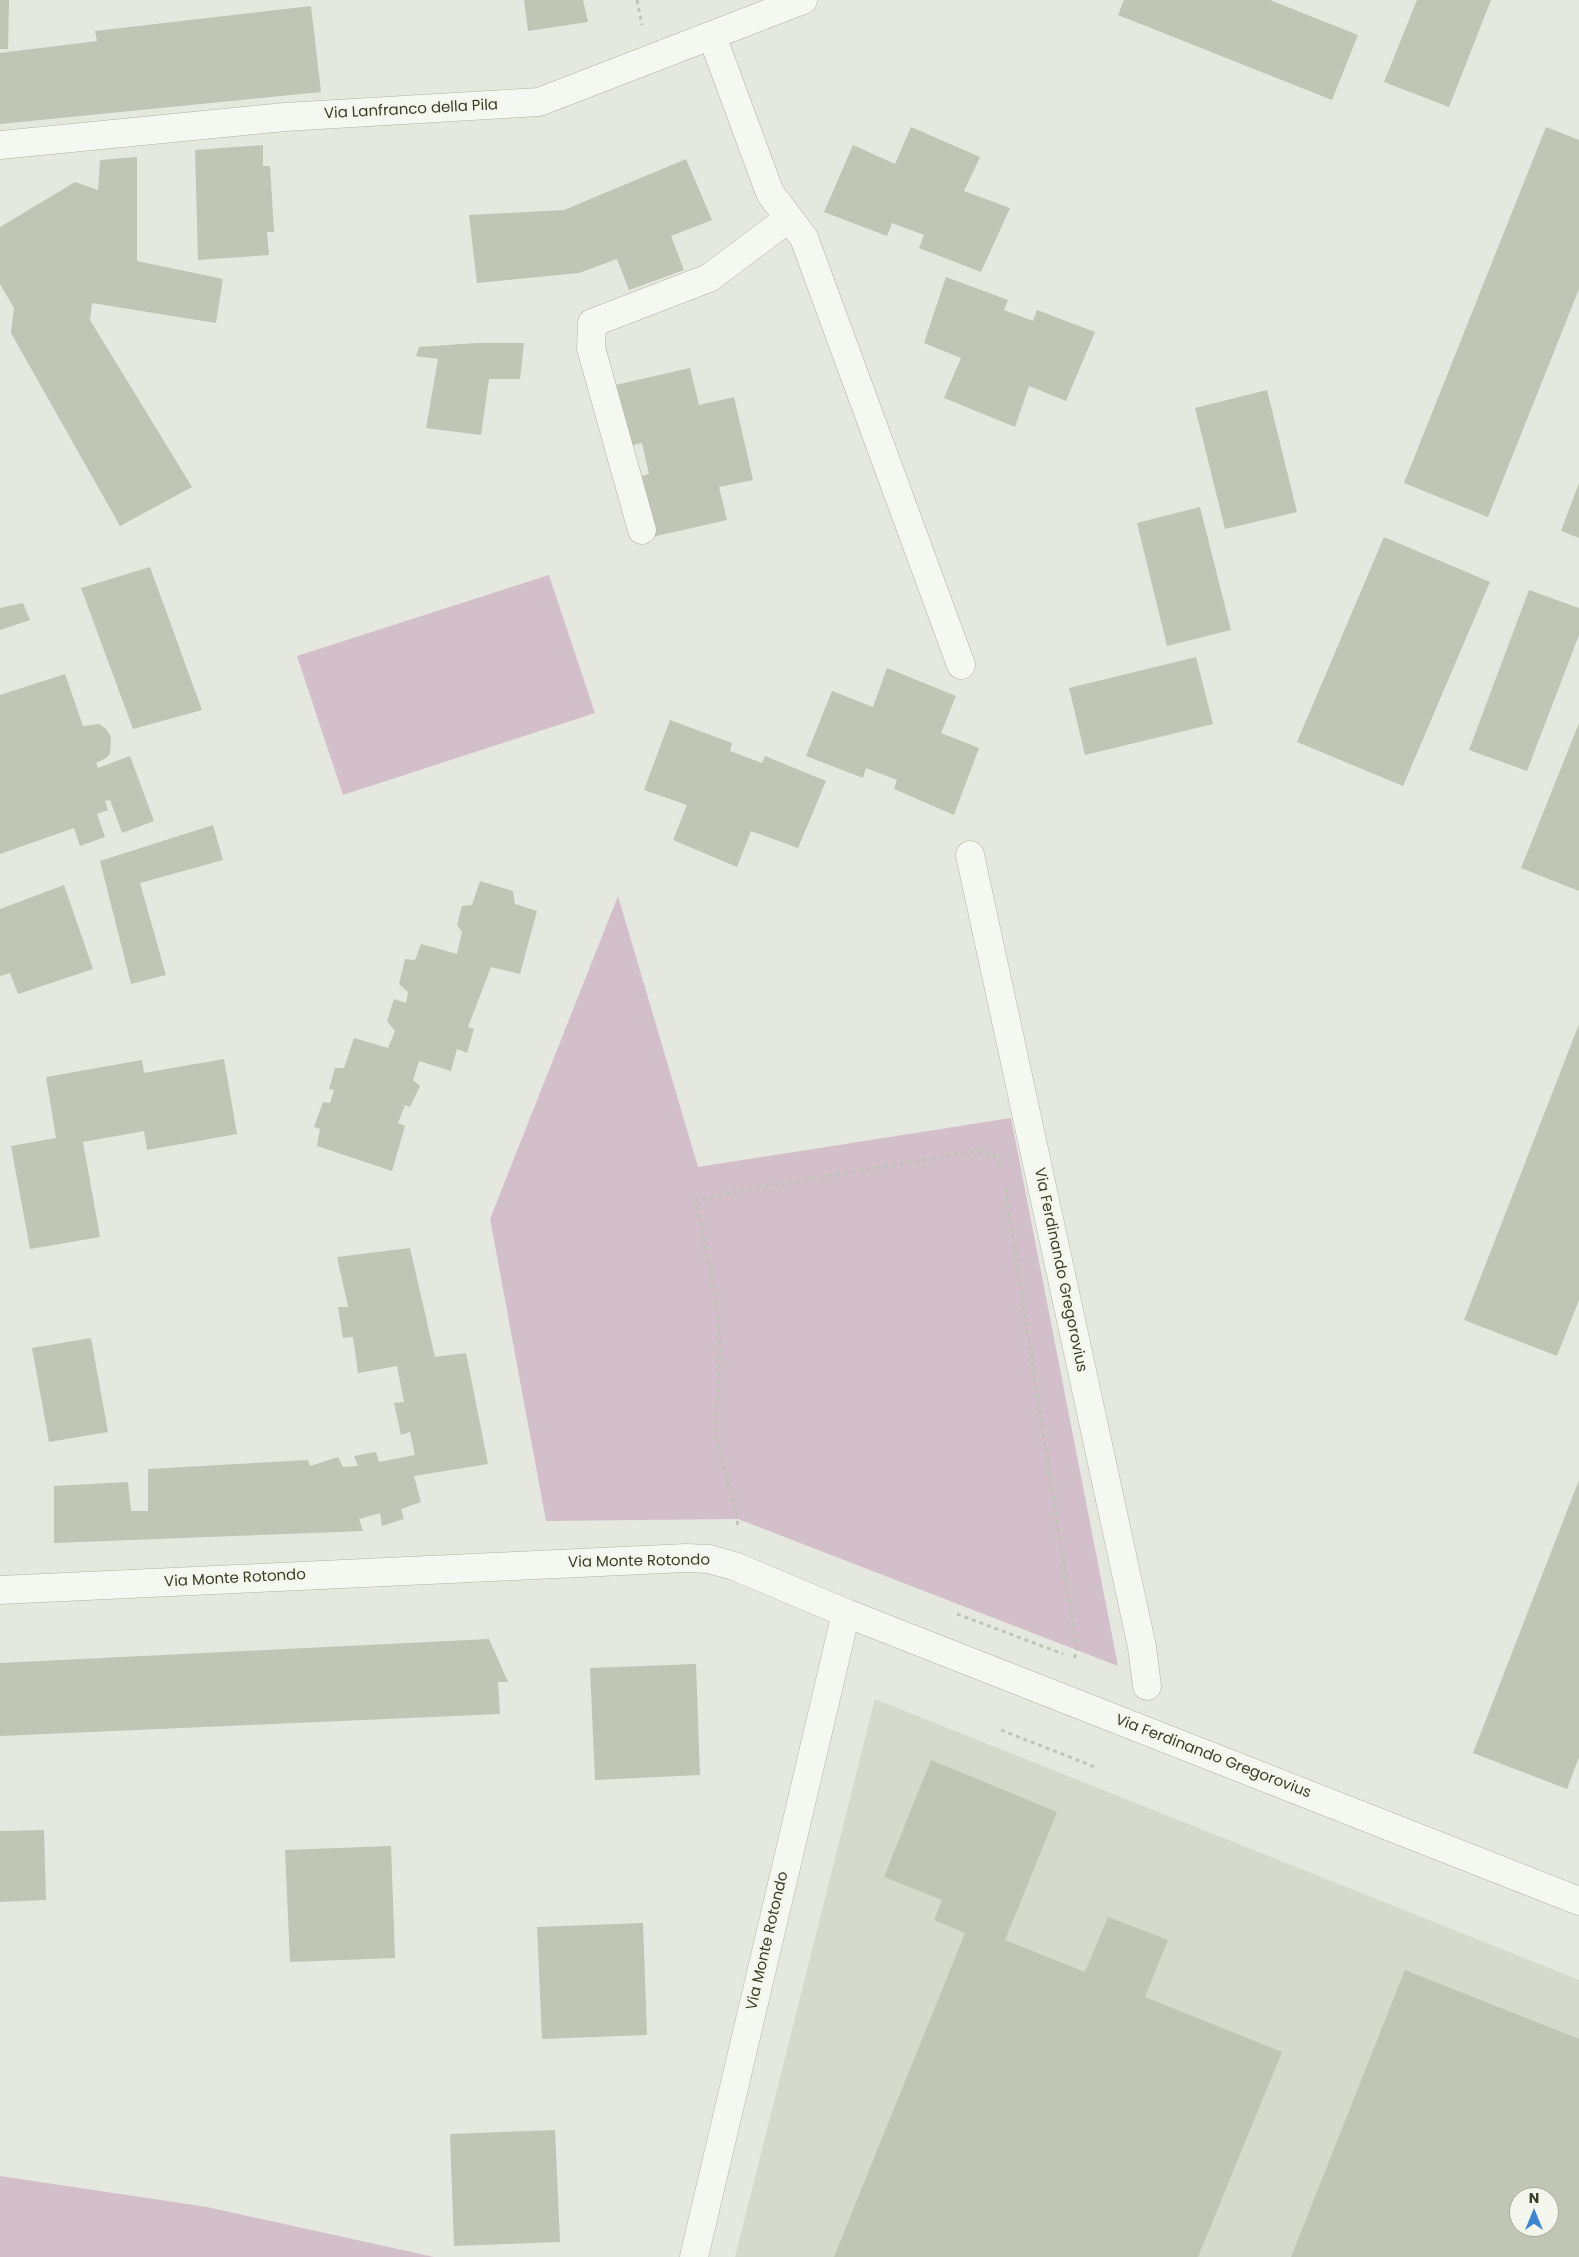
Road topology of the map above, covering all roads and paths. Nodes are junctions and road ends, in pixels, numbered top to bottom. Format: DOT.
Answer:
graph roads {
  1 [pos="637,0"];
  2 [pos="803,0"];
  3 [pos="642,28"];
  4 [pos="712,36"];
  5 [pos="0,145"];
  6 [pos="789,218"];
  7 [pos="642,530"];
  8 [pos="961,665"];
  9 [pos="970,854"];
  10 [pos="1002,1168"];
  11 [pos="1005,1187"];
  12 [pos="736,1525"];
  13 [pos="0,1590"];
  14 [pos="846,1613"];
  15 [pos="957,1614"];
  16 [pos="1063,1654"];
  17 [pos="1074,1659"];
  18 [pos="1147,1686"];
  19 [pos="1000,1730"];
  20 [pos="1095,1767"];
  21 [pos="1579,1901"];
  22 [pos="694,2257"];
  1 -- 3 [label="path"];
  2 -- 4 [label="street, Via Lanfranco della Pila"];
  4 -- 5 [label="street, Via Lanfranco della Pila"];
  4 -- 6 [label="street"];
  6 -- 7 [label="street"];
  6 -- 8 [label="street"];
  9 -- 18 [label="street, Via Ferdinando Gregorovius"];
  10 -- 12 [label="path"];
  11 -- 17 [label="path"];
  13 -- 14 [label="street, Via Monte Rotondo"];
  14 -- 21 [label="street, Via Ferdinando Gregorovius"];
  14 -- 22 [label="street, Via Monte Rotondo"];
  15 -- 16 [label="path"];
  19 -- 20 [label="path"];
}
